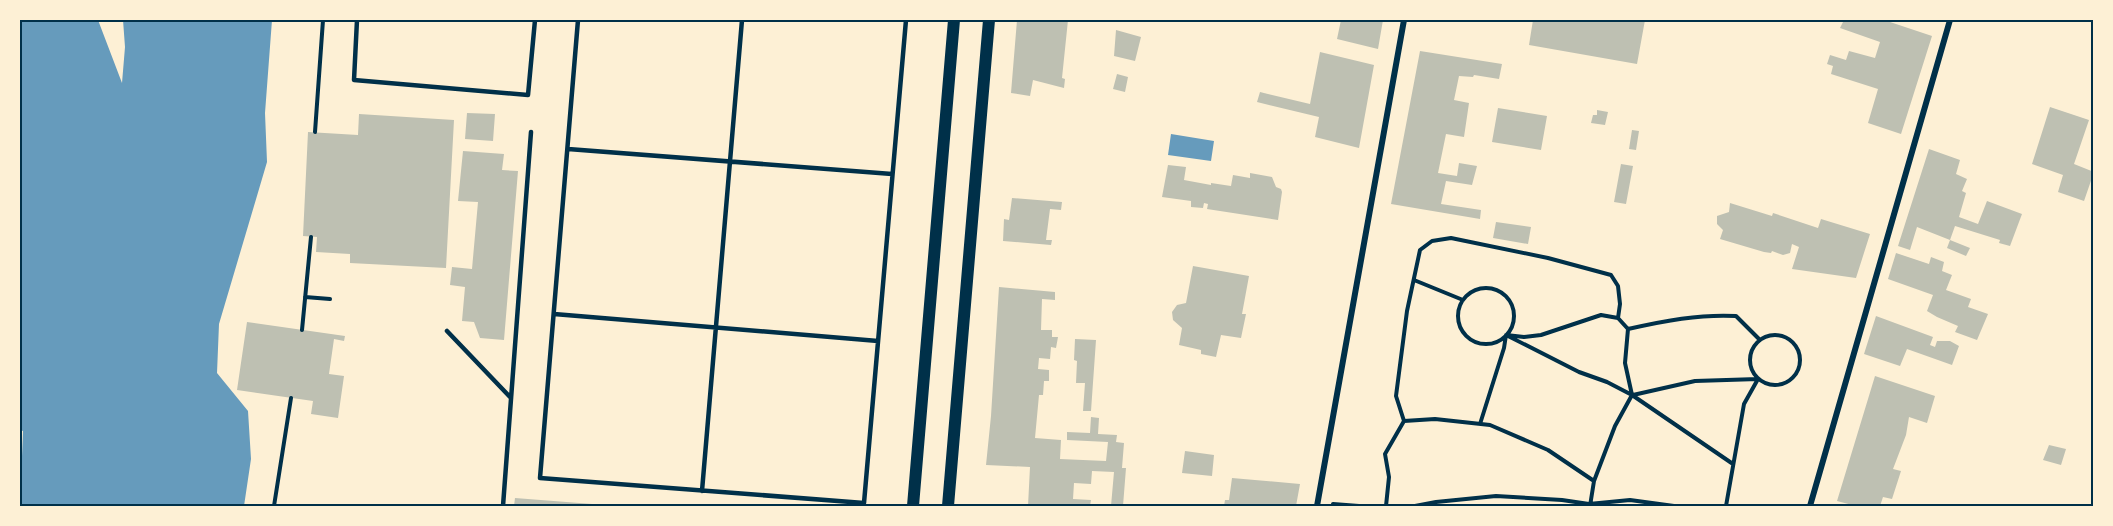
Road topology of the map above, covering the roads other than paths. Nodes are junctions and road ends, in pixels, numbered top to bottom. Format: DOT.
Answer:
graph roads {
  1 [pos="357,20"];
  2 [pos="535,20"];
  3 [pos="578,20"];
  4 [pos="742,20"];
  5 [pos="906,20"];
  6 [pos="954,20"];
  7 [pos="989,20"];
  8 [pos="1404,20"];
  9 [pos="1950,20"];
  10 [pos="531,132"];
  11 [pos="567,149"];
  12 [pos="730,162"];
  13 [pos="892,174"];
  14 [pos="554,314"];
  15 [pos="716,327"];
  16 [pos="447,331"];
  17 [pos="878,340"];
  18 [pos="511,398"];
  19 [pos="702,491"];
  20 [pos="1317,505"];
  21 [pos="503,507"];
  22 [pos="913,507"];
  23 [pos="948,507"];
  24 [pos="1810,507"];
  1 -- 2 [label="lane"];
  3 -- 11 [label="lane"];
  4 -- 12 [label="lane"];
  5 -- 13 [label="lane"];
  6 -- 22 [label="main road"];
  7 -- 23 [label="main road"];
  8 -- 20 [label="street"];
  9 -- 24 [label="street"];
  10 -- 18 [label="lane"];
  11 -- 12 [label="lane"];
  11 -- 14 [label="lane"];
  12 -- 13 [label="lane"];
  12 -- 15 [label="lane"];
  13 -- 17 [label="lane"];
  14 -- 15 [label="lane"];
  14 -- 19 [label="lane"];
  15 -- 17 [label="lane"];
  15 -- 19 [label="lane"];
  16 -- 18 [label="lane"];
  17 -- 19 [label="lane"];
  18 -- 21 [label="lane"];
}
